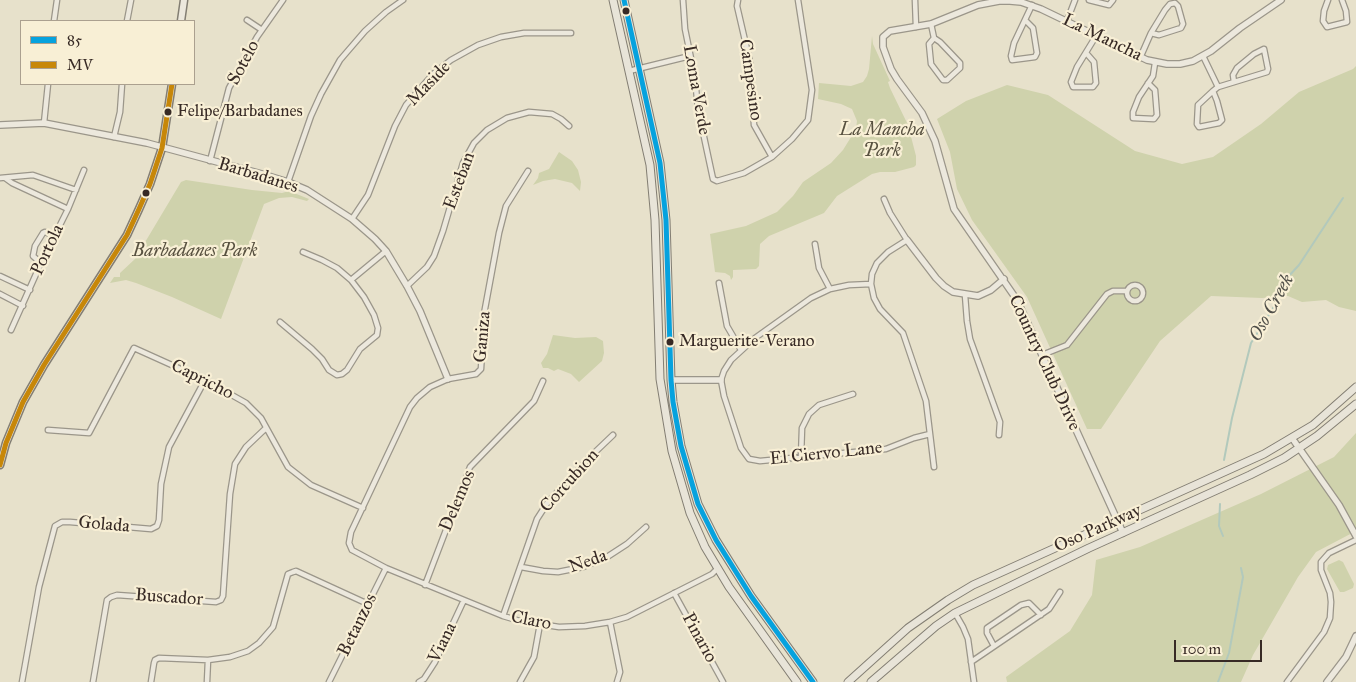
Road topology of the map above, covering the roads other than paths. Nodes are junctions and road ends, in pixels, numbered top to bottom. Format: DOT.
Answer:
graph roads {
  1 [pos="56,0"];
  2 [pos="131,0"];
  3 [pos="184,0"];
  4 [pos="283,0"];
  5 [pos="403,0"];
  6 [pos="613,0"];
  7 [pos="624,0"];
  8 [pos="683,0"];
  9 [pos="738,0"];
  10 [pos="798,0"];
  11 [pos="915,0"];
  12 [pos="1074,0"];
  13 [pos="1089,0"];
  14 [pos="1114,0"];
  15 [pos="1281,0"];
  16 [pos="1328,0"];
  17 [pos="1342,0"];
  18 [pos="989,1"];
  19 [pos="1032,5"];
  20 [pos="54,20"];
  21 [pos="127,20"];
  22 [pos="181,20"];
  23 [pos="247,20"];
  24 [pos="1026,21"];
  25 [pos="1067,21"];
  26 [pos="932,24"];
  27 [pos="916,27"];
  28 [pos="262,30"];
  29 [pos="571,33"];
  30 [pos="1151,33"];
  31 [pos="1096,36"];
  32 [pos="883,37"];
  33 [pos="934,38"];
  34 [pos="1086,54"];
  35 [pos="690,56"];
  36 [pos="1203,56"];
  37 [pos="1140,58"];
  38 [pos="1155,63"];
  39 [pos="640,68"];
  40 [pos="629,71"];
  41 [pos="1234,82"];
  42 [pos="1148,83"];
  43 [pos="48,85"];
  44 [pos="122,85"];
  45 [pos="172,85"];
  46 [pos="1218,87"];
  47 [pos="1212,91"];
  48 [pos="44,123"];
  49 [pos="0,125"];
  50 [pos="569,126"];
  51 [pos="114,137"];
  52 [pos="162,148"];
  53 [pos="772,157"];
  54 [pos="210,161"];
  55 [pos="84,170"];
  56 [pos="528,171"];
  57 [pos="2,177"];
  58 [pos="288,182"];
  59 [pos="76,190"];
  60 [pos="884,199"];
  61 [pos="68,209"];
  62 [pos="352,219"];
  63 [pos="54,236"];
  64 [pos="907,240"];
  65 [pos="815,244"];
  66 [pos="386,251"];
  67 [pos="303,252"];
  68 [pos="41,263"];
  69 [pos="0,276"];
  70 [pos="1004,279"];
  71 [pos="351,280"];
  72 [pos="719,283"];
  73 [pos="871,284"];
  74 [pos="407,286"];
  75 [pos="830,289"];
  76 [pos="30,290"];
  77 [pos="1127,291"];
  78 [pos="0,294"];
  79 [pos="965,295"];
  80 [pos="23,306"];
  81 [pos="280,322"];
  82 [pos="11,330"];
  83 [pos="741,350"];
  84 [pos="1042,355"];
  85 [pos="448,379"];
  86 [pos="205,380"];
  87 [pos="671,380"];
  88 [pos="721,380"];
  89 [pos="543,381"];
  90 [pos="1356,387"];
  91 [pos="853,394"];
  92 [pos="1356,404"];
  93 [pos="266,428"];
  94 [pos="48,430"];
  95 [pos="930,434"];
  96 [pos="613,435"];
  97 [pos="999,435"];
  98 [pos="1292,438"];
  99 [pos="1299,449"];
  100 [pos="801,457"];
  101 [pos="0,464"];
  102 [pos="934,467"];
  103 [pos="363,508"];
  104 [pos="1117,520"];
  105 [pos="646,528"];
  106 [pos="1123,533"];
  107 [pos="1356,536"];
  108 [pos="1356,540"];
  109 [pos="349,543"];
  110 [pos="521,567"];
  111 [pos="386,568"];
  112 [pos="718,568"];
  113 [pos="424,585"];
  114 [pos="1060,592"];
  115 [pos="674,593"];
  116 [pos="464,600"];
  117 [pos="368,604"];
  118 [pos="955,613"];
  119 [pos="1041,615"];
  120 [pos="502,616"];
  121 [pos="610,622"];
  122 [pos="540,624"];
  123 [pos="1356,636"];
  124 [pos="994,646"];
  125 [pos="208,660"];
  126 [pos="971,662"];
  127 [pos="22,682"];
  128 [pos="93,682"];
  129 [pos="151,682"];
  130 [pos="207,682"];
  131 [pos="328,682"];
  132 [pos="419,682"];
  133 [pos="520,682"];
  134 [pos="617,682"];
  135 [pos="723,682"];
  136 [pos="797,682"];
  137 [pos="813,682"];
  138 [pos="848,682"];
  139 [pos="870,682"];
  140 [pos="974,682"];
  141 [pos="1287,682"];
  142 [pos="1327,682"];
  1 -- 20 [label="street"];
  2 -- 21 [label="street"];
  3 -- 22 [label="main road"];
  4 -- 28 [label="street, Sotelo"];
  5 -- 58 [label="street"];
  6 -- 40 [label="main road"];
  7 -- 39 [label="main road"];
  8 -- 35 [label="street, Loma Verde"];
  9 -- 53 [label="street, Campesino"];
  10 -- 53 [label="street"];
  11 -- 27 [label="street"];
  12 -- 25 [label="street"];
  13 -- 14 [label="street"];
  15 -- 36 [label="street, La Mancha"];
  16 -- 17 [label="street"];
  18 -- 19 [label="street, La Mancha"];
  18 -- 26 [label="street, La Mancha"];
  19 -- 24 [label="street"];
  19 -- 25 [label="street, La Mancha"];
  23 -- 28 [label="street"];
  24 -- 24 [label="street"];
  25 -- 31 [label="street, La Mancha"];
  26 -- 27 [label="street, La Mancha"];
  26 -- 33 [label="street"];
  27 -- 32 [label="street, La Mancha"];
  28 -- 54 [label="street, Sotelo"];
  29 -- 62 [label="street, Maside"];
  30 -- 30 [label="street"];
  30 -- 37 [label="street"];
  31 -- 34 [label="street"];
  31 -- 37 [label="street, La Mancha"];
  32 -- 70 [label="street, Country Club Drive"];
  33 -- 33 [label="street"];
  34 -- 34 [label="street"];
  35 -- 39 [label="street"];
  35 -- 53 [label="street, Loma Verde"];
  36 -- 38 [label="street, La Mancha"];
  36 -- 46 [label="street"];
  37 -- 38 [label="street, La Mancha"];
  38 -- 42 [label="street"];
  39 -- 40 [label="street"];
  39 -- 87 [label="main road"];
  40 -- 112 [label="main road"];
  41 -- 41 [label="street"];
  41 -- 46 [label="street"];
  42 -- 42 [label="street"];
  43 -- 48 [label="street"];
  44 -- 51 [label="street"];
  45 -- 52 [label="main road"];
  46 -- 47 [label="street"];
  47 -- 47 [label="street"];
  48 -- 49 [label="street, Barbadanes"];
  48 -- 51 [label="street, Barbadanes"];
  50 -- 74 [label="street, Esteban"];
  51 -- 52 [label="street, Barbadanes"];
  52 -- 54 [label="street, Barbadanes"];
  52 -- 101 [label="main road"];
  54 -- 58 [label="street, Barbadanes"];
  55 -- 59 [label="street, Portola"];
  56 -- 85 [label="street, Ganiza"];
  57 -- 59 [label="street"];
  57 -- 61 [label="street"];
  58 -- 62 [label="street, Barbadanes"];
  59 -- 61 [label="street, Portola"];
  60 -- 64 [label="street"];
  61 -- 63 [label="street, Portola"];
  62 -- 66 [label="street, Barbadanes"];
  63 -- 68 [label="street, Portola"];
  63 -- 68 [label="street"];
  64 -- 73 [label="street"];
  64 -- 79 [label="street"];
  65 -- 75 [label="street"];
  66 -- 71 [label="street"];
  66 -- 74 [label="street, Barbadanes"];
  67 -- 71 [label="street"];
  68 -- 76 [label="street, Portola"];
  69 -- 76 [label="street"];
  70 -- 79 [label="street"];
  70 -- 84 [label="street, Country Club Drive"];
  71 -- 81 [label="street"];
  72 -- 83 [label="street"];
  73 -- 75 [label="street"];
  73 -- 95 [label="street"];
  74 -- 85 [label="street, Barbadanes"];
  75 -- 83 [label="street"];
  76 -- 80 [label="street, Portola"];
  77 -- 84 [label="street"];
  78 -- 80 [label="street"];
  79 -- 97 [label="street"];
  80 -- 82 [label="street, Portola"];
  83 -- 88 [label="street"];
  84 -- 104 [label="street, Country Club Drive"];
  85 -- 103 [label="street, Ganiza"];
  86 -- 93 [label="street, Capricho"];
  86 -- 94 [label="street, Capricho"];
  86 -- 127 [label="street, Golada"];
  87 -- 88 [label="street"];
  87 -- 137 [label="main road"];
  88 -- 100 [label="street, El Ciervo Lane"];
  89 -- 113 [label="street, Delemos"];
  90 -- 98 [label="main road, Oso Parkway"];
  91 -- 100 [label="street"];
  92 -- 99 [label="main road, Oso Parkway"];
  93 -- 103 [label="street, Capricho"];
  93 -- 128 [label="street, Buscador"];
  95 -- 100 [label="street, El Ciervo Lane"];
  95 -- 102 [label="street"];
  96 -- 110 [label="street, Corcubion"];
  98 -- 99 [label="street"];
  98 -- 104 [label="main road, Oso Parkway"];
  99 -- 106 [label="main road, Oso Parkway"];
  99 -- 107 [label="street"];
  103 -- 109 [label="street, Ganiza"];
  104 -- 106 [label="street, Country Club Drive"];
  104 -- 138 [label="main road, Oso Parkway"];
  105 -- 110 [label="street, Neda"];
  106 -- 118 [label="main road, Oso Parkway"];
  108 -- 141 [label="street"];
  109 -- 111 [label="street, Claro"];
  110 -- 120 [label="street, Corcubion"];
  111 -- 113 [label="street, Claro"];
  111 -- 117 [label="street, Betanzos"];
  112 -- 115 [label="street, Claro"];
  112 -- 136 [label="main road"];
  113 -- 116 [label="street, Claro"];
  114 -- 119 [label="street"];
  115 -- 121 [label="street, Claro"];
  115 -- 135 [label="street, Pinario"];
  116 -- 120 [label="street, Claro"];
  116 -- 132 [label="street, Viana"];
  117 -- 125 [label="street"];
  117 -- 131 [label="street, Betanzos"];
  118 -- 126 [label="street"];
  118 -- 139 [label="main road, Oso Parkway"];
  119 -- 124 [label="street"];
  119 -- 124 [label="street"];
  120 -- 122 [label="street, Claro"];
  121 -- 122 [label="street, Claro"];
  121 -- 134 [label="street"];
  122 -- 133 [label="street"];
  123 -- 142 [label="street"];
  124 -- 126 [label="street"];
  125 -- 129 [label="street"];
  125 -- 130 [label="street"];
  126 -- 140 [label="street"];
}
